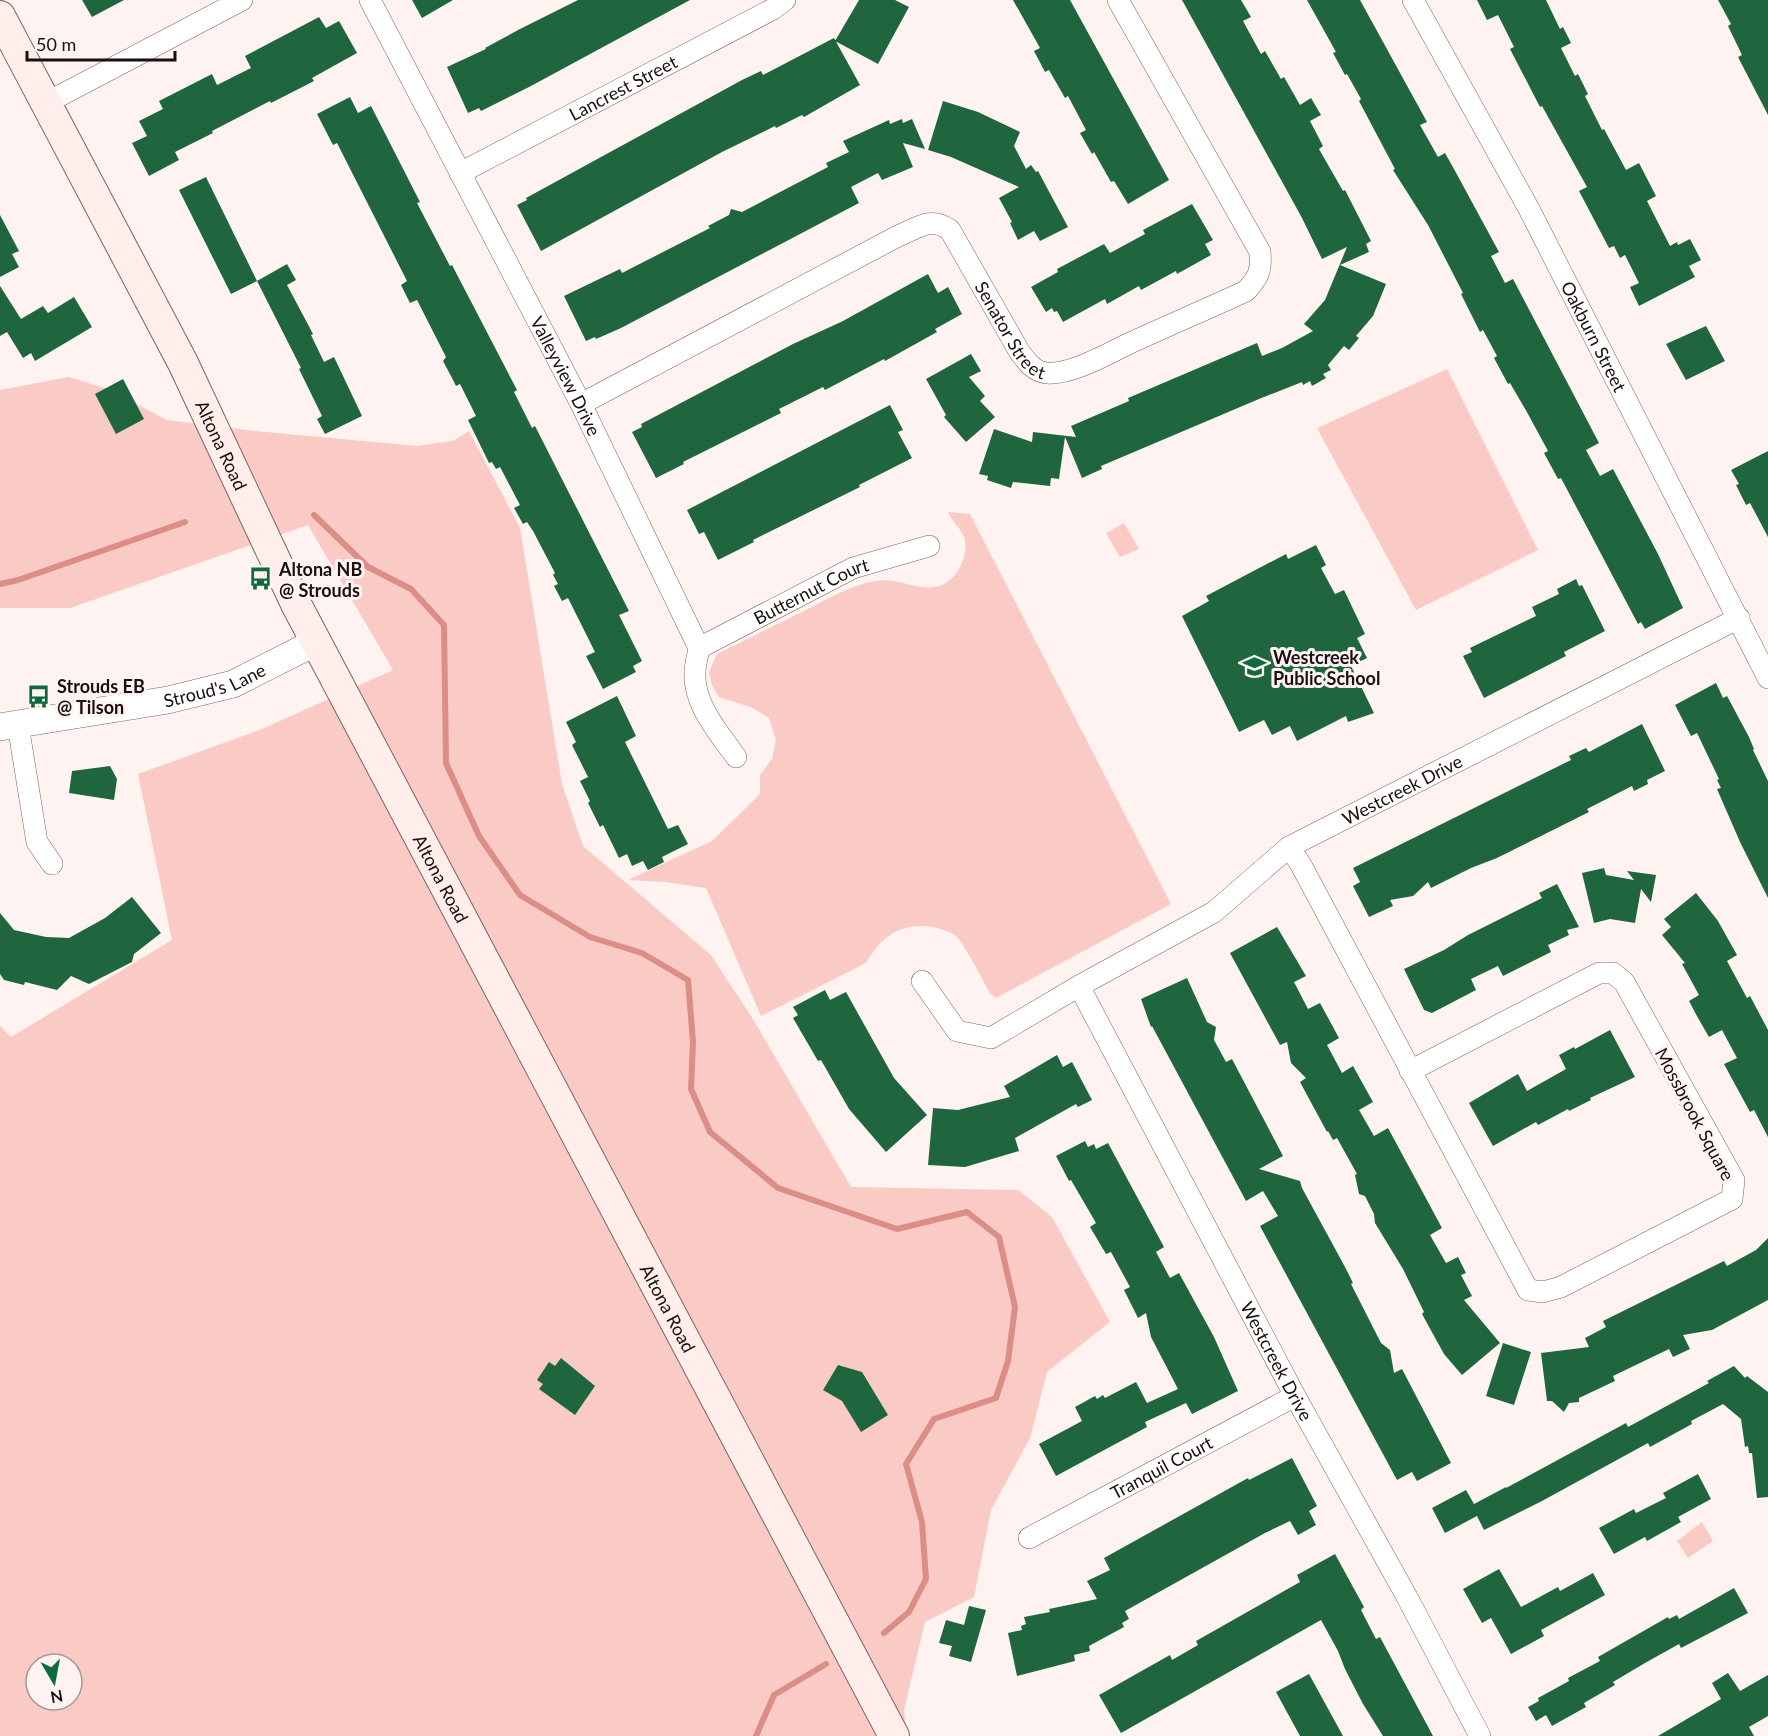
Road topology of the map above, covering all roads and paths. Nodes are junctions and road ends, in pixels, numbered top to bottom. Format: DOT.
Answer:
graph roads {
  1 [pos="242,0"];
  2 [pos="370,0"];
  3 [pos="785,0"];
  4 [pos="1118,0"];
  5 [pos="1413,0"];
  6 [pos="0,16"];
  7 [pos="46,103"];
  8 [pos="460,173"];
  9 [pos="581,404"];
  10 [pos="929,546"];
  11 [pos="1739,618"];
  12 [pos="316,642"];
  13 [pos="699,648"];
  14 [pos="1768,678"];
  15 [pos="9,726"];
  16 [pos="736,758"];
  17 [pos="1289,847"];
  18 [pos="52,864"];
  19 [pos="922,981"];
  20 [pos="1079,986"];
  21 [pos="1410,1071"];
  22 [pos="1295,1396"];
  23 [pos="1029,1538"];
  24 [pos="894,1736"];
  25 [pos="1480,1736"];
  1 -- 7 [label="street"];
  2 -- 8 [label="street, Valleyview Drive"];
  3 -- 8 [label="street, Lancrest Street"];
  4 -- 9 [label="street, Senator Street"];
  5 -- 11 [label="street, Oakburn Street"];
  6 -- 7 [label="main road, Altona Road"];
  7 -- 12 [label="main road, Altona Road"];
  8 -- 9 [label="street, Valleyview Drive"];
  9 -- 13 [label="street, Valleyview Drive"];
  10 -- 13 [label="street, Butternut Court"];
  11 -- 14 [label="street, Oakburn Street"];
  11 -- 17 [label="street, Westcreek Drive"];
  12 -- 15 [label="street, Stroud's Lane"];
  12 -- 24 [label="main road, Altona Road"];
  13 -- 16 [label="street"];
  15 -- 18 [label="street"];
  17 -- 20 [label="street, Westcreek Drive"];
  17 -- 21 [label="street, Mossbrook Square"];
  19 -- 20 [label="street, Westcreek Drive"];
  20 -- 22 [label="street, Westcreek Drive"];
  21 -- 21 [label="street, Mossbrook Square"];
  22 -- 23 [label="street, Tranquil Court"];
  22 -- 25 [label="street, Westcreek Drive"];
}
